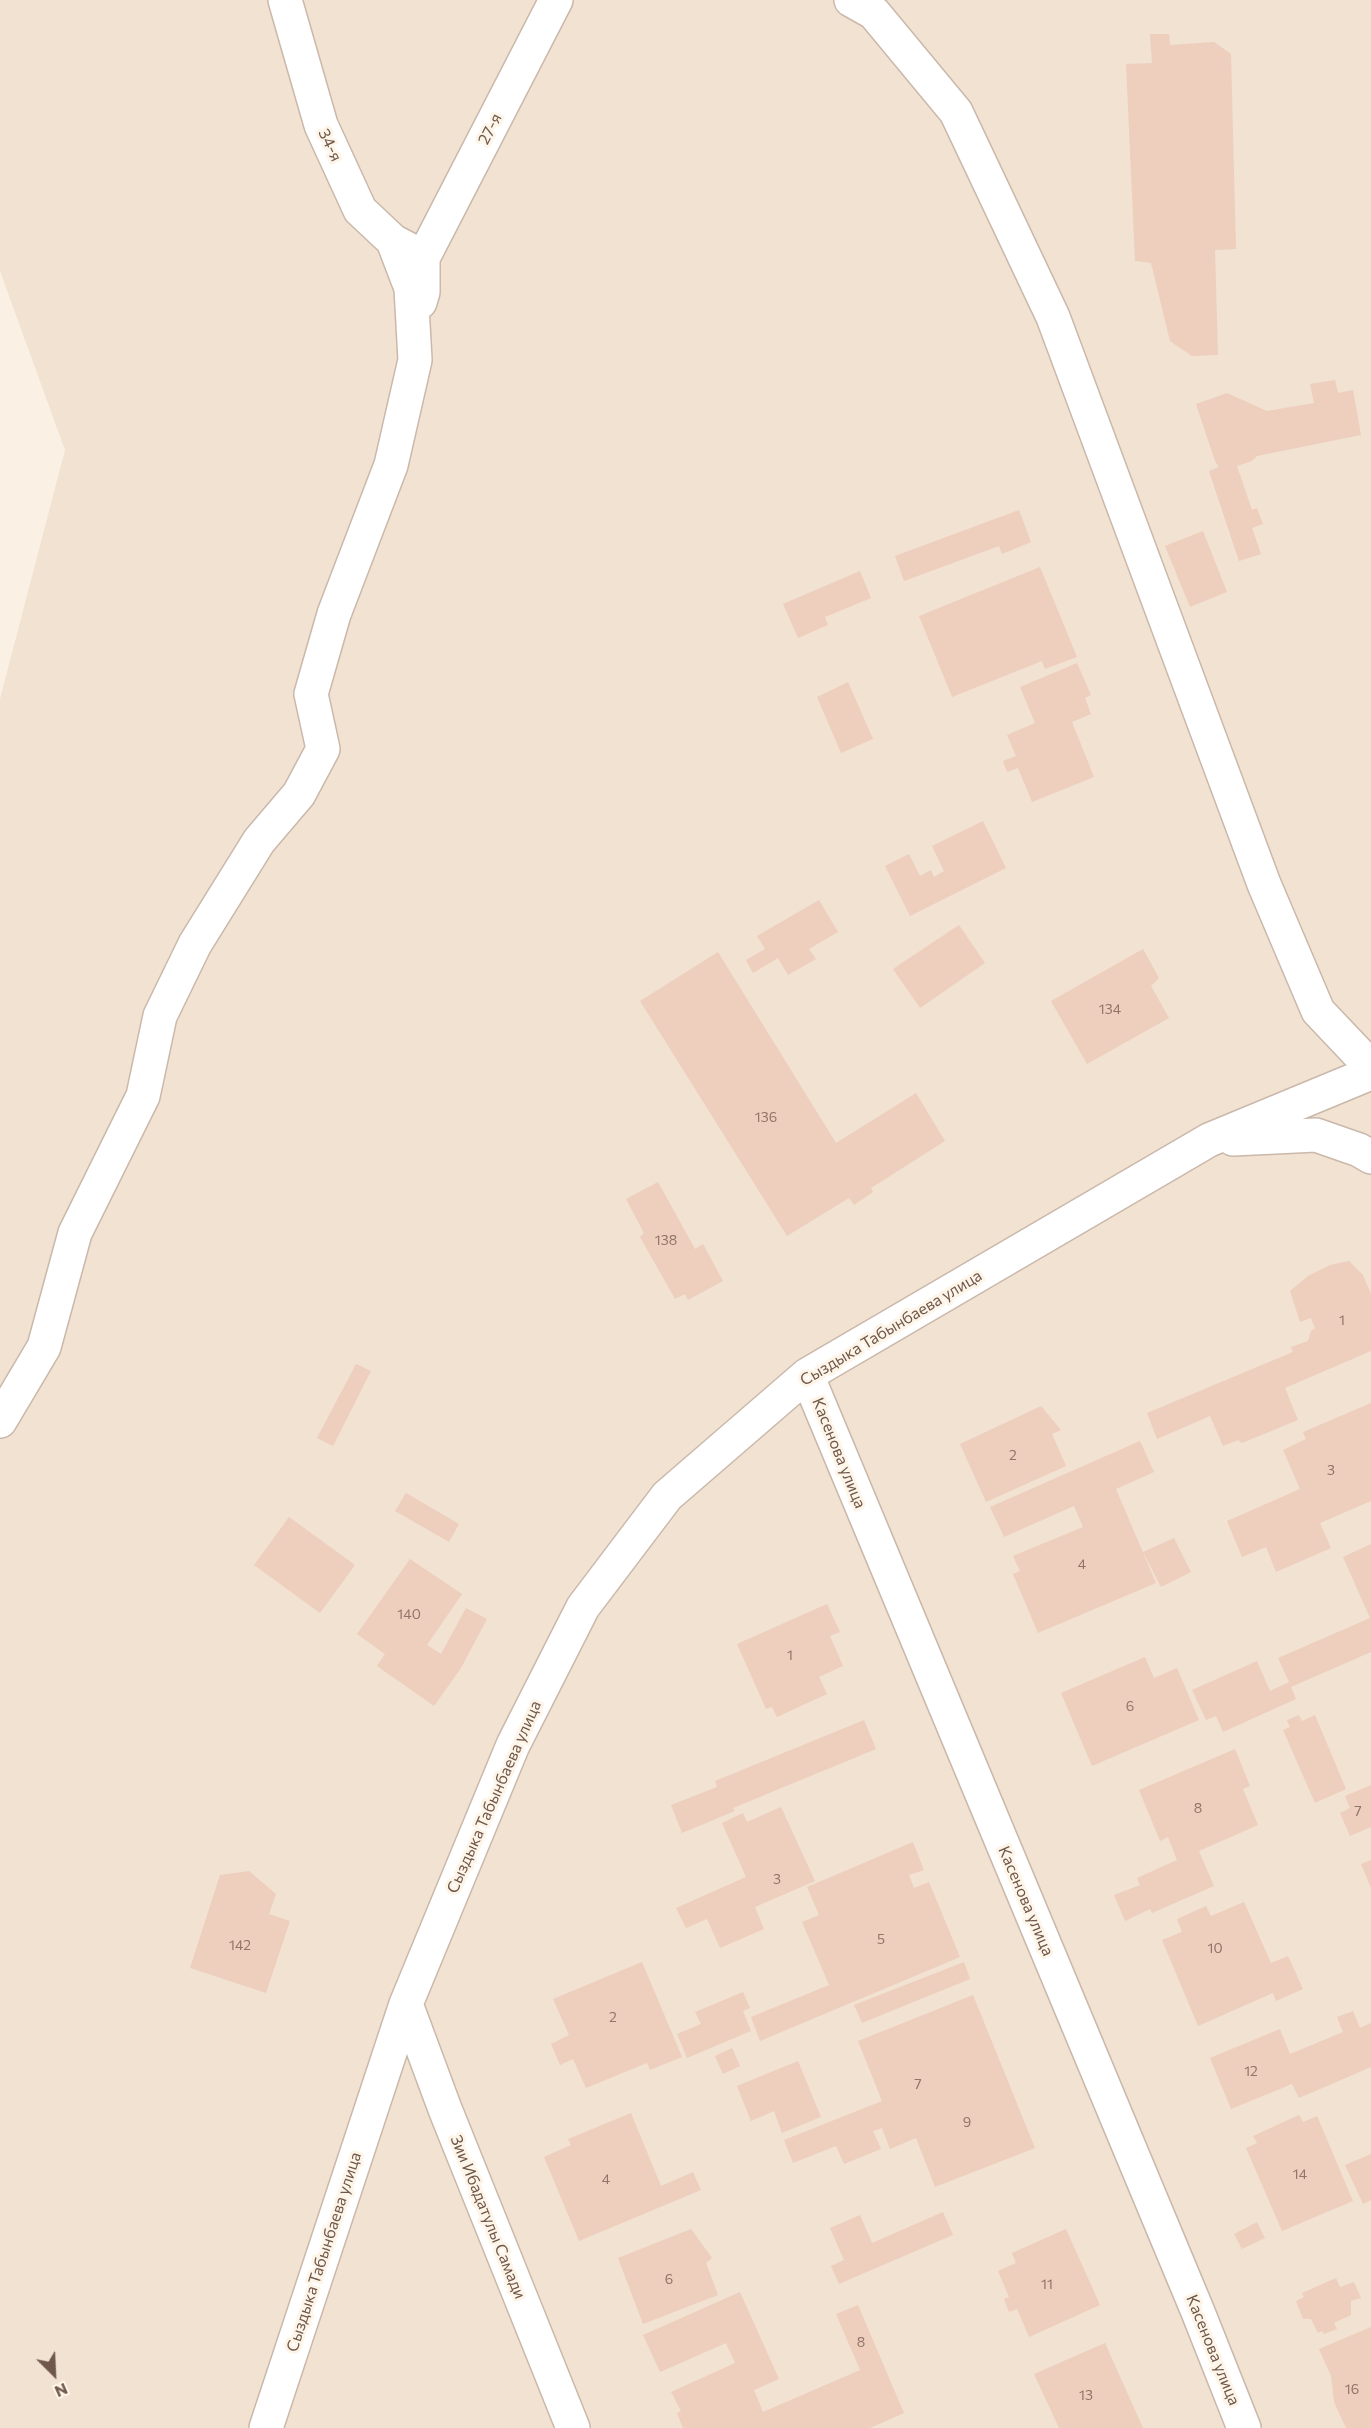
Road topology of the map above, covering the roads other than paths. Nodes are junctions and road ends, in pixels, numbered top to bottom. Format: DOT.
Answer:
graph roads {
  1 [pos="285,0"];
  2 [pos="556,0"];
  3 [pos="851,0"];
  4 [pos="393,241"];
  5 [pos="423,258"];
  6 [pos="413,327"];
  7 [pos="1371,1067"];
  8 [pos="1371,1073"];
  9 [pos="1209,1140"];
  10 [pos="1371,1157"];
  11 [pos="807,1375"];
  12 [pos="0,1421"];
  13 [pos="406,2004"];
  14 [pos="267,2428"];
  15 [pos="573,2428"];
  16 [pos="1244,2428"];
  1 -- 4 [label="street, 34-я"];
  2 -- 5 [label="street, 27-я"];
  3 -- 7 [label="street"];
  4 -- 5 [label="street, 34-я"];
  4 -- 6 [label="street"];
  5 -- 6 [label="street"];
  6 -- 12 [label="street"];
  8 -- 9 [label="street, Сыздыка Табынбаева улица"];
  9 -- 10 [label="street"];
  9 -- 11 [label="street, Сыздыка Табынбаева улица"];
  11 -- 13 [label="street, Сыздыка Табынбаева улица"];
  11 -- 16 [label="street, Касенова улица"];
  13 -- 14 [label="street, Сыздыка Табынбаева улица"];
  13 -- 15 [label="street, Зии Ибадатулы Самади"];
}
